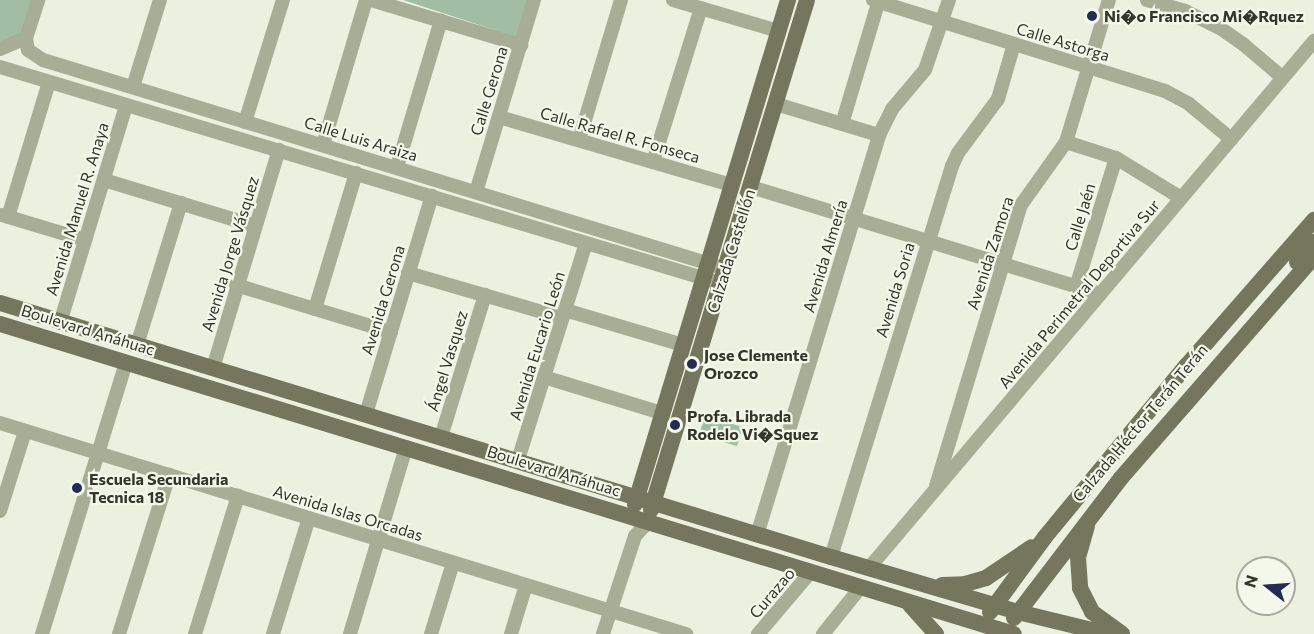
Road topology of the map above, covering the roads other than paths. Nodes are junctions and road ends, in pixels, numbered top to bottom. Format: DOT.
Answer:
graph roads {
  1 [pos="39,0"];
  2 [pos="160,0"];
  3 [pos="283,0"];
  4 [pos="368,0"];
  5 [pos="534,0"];
  6 [pos="621,0"];
  7 [pos="673,0"];
  8 [pos="788,0"];
  9 [pos="807,0"];
  10 [pos="949,0"];
  11 [pos="1109,0"];
  12 [pos="1148,0"];
  13 [pos="877,1"];
  14 [pos="1187,6"];
  15 [pos="701,8"];
  16 [pos="441,20"];
  17 [pos="942,22"];
  18 [pos="778,31"];
  19 [pos="26,38"];
  20 [pos="1314,41"];
  21 [pos="521,45"];
  22 [pos="1014,45"];
  23 [pos="0,49"];
  24 [pos="0,67"];
  25 [pos="1088,67"];
  26 [pos="1283,78"];
  27 [pos="49,82"];
  28 [pos="133,87"];
  29 [pos="174,100"];
  30 [pos="776,104"];
  31 [pos="126,106"];
  32 [pos="499,117"];
  33 [pos="170,118"];
  34 [pos="245,122"];
  35 [pos="842,124"];
  36 [pos="879,135"];
  37 [pos="1231,139"];
  38 [pos="579,140"];
  39 [pos="1066,142"];
  40 [pos="323,145"];
  41 [pos="279,150"];
  42 [pos="1116,158"];
  43 [pos="653,162"];
  44 [pos="397,167"];
  45 [pos="356,173"];
  46 [pos="104,180"];
  47 [pos="731,185"];
  48 [pos="751,187"];
  49 [pos="476,192"];
  50 [pos="432,196"];
  51 [pos="1181,198"];
  52 [pos="181,203"];
  53 [pos="4,216"];
  54 [pos="552,216"];
  55 [pos="853,218"];
  56 [pos="1314,220"];
  57 [pos="255,226"];
  58 [pos="547,231"];
  59 [pos="86,240"];
  60 [pos="928,240"];
  61 [pos="1314,242"];
  62 [pos="586,243"];
  63 [pos="1314,256"];
  64 [pos="1002,264"];
  65 [pos="706,271"];
  66 [pos="408,273"];
  67 [pos="724,276"];
  68 [pos="236,285"];
  69 [pos="1076,287"];
  70 [pos="1100,294"];
  71 [pos="485,295"];
  72 [pos="0,303"];
  73 [pos="315,309"];
  74 [pos="1266,311"];
  75 [pos="564,314"];
  76 [pos="60,323"];
  77 [pos="0,324"];
  78 [pos="391,332"];
  79 [pos="137,345"];
  80 [pos="683,345"];
  81 [pos="1199,351"];
  82 [pos="126,363"];
  83 [pos="213,368"];
  84 [pos="544,377"];
  85 [pos="662,413"];
  86 [pos="366,414"];
  87 [pos="0,423"];
  88 [pos="25,431"];
  89 [pos="441,437"];
  90 [pos="1149,443"];
  91 [pos="406,447"];
  92 [pos="98,454"];
  93 [pos="519,460"];
  94 [pos="169,475"];
  95 [pos="934,493"];
  96 [pos="238,496"];
  97 [pos="637,496"];
  98 [pos="654,501"];
  99 [pos="0,511"];
  100 [pos="1091,515"];
  101 [pos="631,517"];
  102 [pos="309,518"];
  103 [pos="648,522"];
  104 [pos="757,535"];
  105 [pos="635,536"];
  106 [pos="1045,537"];
  107 [pos="379,540"];
  108 [pos="831,557"];
  109 [pos="453,563"];
  110 [pos="869,568"];
  111 [pos="810,573"];
  112 [pos="526,585"];
  113 [pos="928,585"];
  114 [pos="860,588"];
  115 [pos="907,602"];
  116 [pos="995,605"];
  117 [pos="610,611"];
  118 [pos="1018,612"];
  119 [pos="978,629"];
  120 [pos="1007,633"];
  121 [pos="42,634"];
  122 [pos="119,634"];
  123 [pos="195,634"];
  124 [pos="273,634"];
  125 [pos="350,634"];
  126 [pos="431,634"];
  127 [pos="511,634"];
  128 [pos="603,634"];
  129 [pos="686,634"];
  130 [pos="758,634"];
  131 [pos="823,634"];
  132 [pos="936,634"];
  133 [pos="1108,634"];
  134 [pos="1122,634"];
  1 -- 19 [label="street"];
  2 -- 28 [label="street"];
  3 -- 34 [label="street"];
  4 -- 16 [label="street"];
  4 -- 40 [label="street"];
  5 -- 21 [label="street, Calle Gerona"];
  6 -- 38 [label="street"];
  7 -- 15 [label="street"];
  8 -- 18 [label="main road, Calzada Castellón"];
  9 -- 30 [label="main road, Calzada Castellón"];
  10 -- 17 [label="street, Avenida Almería"];
  11 -- 25 [label="street, Avenida Zamora"];
  12 -- 14 [label="street"];
  13 -- 17 [label="street, Calle Astorga"];
  13 -- 35 [label="street"];
  14 -- 26 [label="street"];
  15 -- 18 [label="street"];
  15 -- 43 [label="street"];
  16 -- 21 [label="street"];
  16 -- 44 [label="street"];
  17 -- 22 [label="street, Calle Astorga"];
  17 -- 36 [label="street, Avenida Almería"];
  18 -- 47 [label="main road, Calzada Castellón"];
  19 -- 23 [label="street"];
  19 -- 28 [label="street, Calle Luis Araiza"];
  20 -- 26 [label="street, Avenida Perimetral Deportiva Sur"];
  21 -- 32 [label="street, Calle Gerona"];
  22 -- 25 [label="street, Calle Astorga"];
  22 -- 60 [label="street, Avenida Soria"];
  24 -- 27 [label="street, Calle Luis Araiza"];
  25 -- 37 [label="street, Calle Astorga"];
  25 -- 39 [label="street, Avenida Zamora"];
  26 -- 37 [label="street, Avenida Perimetral Deportiva Sur"];
  27 -- 31 [label="street, Calle Luis Araiza"];
  27 -- 53 [label="street"];
  28 -- 29 [label="street, Calle Luis Araiza"];
  29 -- 33 [label="street"];
  29 -- 34 [label="street, Calle Luis Araiza"];
  30 -- 35 [label="street"];
  30 -- 48 [label="main road, Calzada Castellón"];
  31 -- 33 [label="street, Calle Luis Araiza"];
  31 -- 46 [label="street, Avenida Manuel R. Anaya"];
  32 -- 38 [label="street, Calle Rafael R. Fonseca"];
  32 -- 49 [label="street, Calle Gerona"];
  33 -- 41 [label="street, Calle Luis Araiza"];
  34 -- 40 [label="street, Calle Luis Araiza"];
  35 -- 36 [label="street"];
  36 -- 55 [label="street, Avenida Almería"];
  37 -- 51 [label="street, Avenida Perimetral Deportiva Sur"];
  38 -- 43 [label="street, Calle Rafael R. Fonseca"];
  39 -- 42 [label="street"];
  39 -- 64 [label="street, Avenida Zamora"];
  40 -- 44 [label="street, Calle Luis Araiza"];
  41 -- 45 [label="street, Calle Luis Araiza"];
  41 -- 57 [label="street, Avenida Jorge Vásquez"];
  42 -- 51 [label="street"];
  42 -- 69 [label="street, Calle Jaén"];
  43 -- 47 [label="street, Calle Rafael R. Fonseca"];
  44 -- 49 [label="street, Calle Luis Araiza"];
  45 -- 50 [label="street, Calle Luis Araiza"];
  45 -- 73 [label="street"];
  46 -- 52 [label="street"];
  46 -- 59 [label="street, Avenida Manuel R. Anaya"];
  47 -- 65 [label="main road, Calzada Castellón"];
  48 -- 55 [label="street"];
  48 -- 67 [label="main road, Calzada Castellón"];
  49 -- 54 [label="street, Calle Luis Araiza"];
  50 -- 58 [label="street, Calle Luis Araiza"];
  50 -- 66 [label="street, Avenida Gerona"];
  51 -- 70 [label="street, Avenida Perimetral Deportiva Sur"];
  52 -- 57 [label="street"];
  52 -- 79 [label="street"];
  53 -- 59 [label="street"];
  54 -- 58 [label="street"];
  54 -- 65 [label="street, Calle Luis Araiza"];
  55 -- 60 [label="street"];
  55 -- 104 [label="street, Avenida Almería"];
  56 -- 81 [label="main road, Calzada Héctor Terán Terán"];
  57 -- 68 [label="street, Avenida Jorge Vásquez"];
  58 -- 62 [label="street, Calle Luis Araiza"];
  59 -- 76 [label="street, Avenida Manuel R. Anaya"];
  60 -- 64 [label="street"];
  60 -- 108 [label="street, Avenida Soria"];
  61 -- 74 [label="main road"];
  62 -- 65 [label="street, Calle Luis Araiza"];
  62 -- 75 [label="street, Avenida Eucario León"];
  63 -- 74 [label="main road, Calzada Héctor Terán Terán"];
  64 -- 69 [label="street"];
  64 -- 95 [label="street, Avenida Zamora"];
  65 -- 67 [label="street, Calle Luis Araiza"];
  65 -- 80 [label="main road, Calzada Castellón"];
  66 -- 71 [label="street"];
  66 -- 78 [label="street, Avenida Gerona"];
  67 -- 98 [label="main road, Calzada Castellón"];
  68 -- 73 [label="street"];
  68 -- 83 [label="street, Avenida Jorge Vásquez"];
  69 -- 70 [label="street"];
  70 -- 95 [label="street, Avenida Perimetral Deportiva Sur"];
  71 -- 75 [label="street"];
  71 -- 89 [label="street, Ángel Vasquez"];
  72 -- 76 [label="main road, Boulevard Anáhuac"];
  73 -- 78 [label="street"];
  74 -- 90 [label="main road, Calzada Héctor Terán Terán"];
  75 -- 80 [label="street"];
  75 -- 84 [label="street, Avenida Eucario León"];
  76 -- 79 [label="main road, Boulevard Anáhuac"];
  77 -- 82 [label="main road, Boulevard Anáhuac"];
  78 -- 86 [label="street, Avenida Gerona"];
  79 -- 83 [label="main road, Boulevard Anáhuac"];
  80 -- 85 [label="main road, Calzada Castellón"];
  81 -- 90 [label="main road"];
  81 -- 106 [label="main road, Calzada Héctor Terán Terán"];
  82 -- 91 [label="main road, Boulevard Anáhuac"];
  82 -- 92 [label="street"];
  83 -- 86 [label="main road, Boulevard Anáhuac"];
  84 -- 85 [label="street"];
  84 -- 93 [label="street, Avenida Eucario León"];
  85 -- 97 [label="main road, Calzada Castellón"];
  86 -- 89 [label="main road, Boulevard Anáhuac"];
  87 -- 88 [label="street, Avenida Islas Orcadas"];
  88 -- 92 [label="street, Avenida Islas Orcadas"];
  88 -- 99 [label="street"];
  89 -- 93 [label="main road, Boulevard Anáhuac"];
  90 -- 100 [label="main road, Calzada Héctor Terán Terán"];
  91 -- 101 [label="main road, Boulevard Anáhuac"];
  91 -- 107 [label="street"];
  92 -- 94 [label="street, Avenida Islas Orcadas"];
  92 -- 121 [label="street"];
  93 -- 97 [label="main road, Boulevard Anáhuac"];
  94 -- 96 [label="street, Avenida Islas Orcadas"];
  94 -- 122 [label="street"];
  95 -- 110 [label="street, Avenida Perimetral Deportiva Sur"];
  96 -- 102 [label="street, Avenida Islas Orcadas"];
  96 -- 123 [label="street"];
  97 -- 98 [label="main road, Boulevard Anáhuac"];
  97 -- 101 [label="main road, Calzada Castellón"];
  98 -- 103 [label="main road, Calzada Castellón"];
  98 -- 104 [label="main road, Boulevard Anáhuac"];
  100 -- 118 [label="main road, Calzada Héctor Terán Terán"];
  100 -- 134 [label="main road"];
  101 -- 103 [label="main road, Boulevard Anáhuac"];
  101 -- 105 [label="street"];
  102 -- 107 [label="street, Avenida Islas Orcadas"];
  102 -- 124 [label="street"];
  103 -- 105 [label="street"];
  103 -- 111 [label="main road, Boulevard Anáhuac"];
  104 -- 108 [label="main road, Boulevard Anáhuac"];
  105 -- 117 [label="street"];
  106 -- 113 [label="main road"];
  106 -- 116 [label="main road, Calzada Héctor Terán Terán"];
  107 -- 109 [label="street, Avenida Islas Orcadas"];
  107 -- 125 [label="street"];
  108 -- 110 [label="main road, Boulevard Anáhuac"];
  109 -- 112 [label="street, Avenida Islas Orcadas"];
  109 -- 126 [label="street"];
  110 -- 113 [label="main road, Boulevard Anáhuac"];
  111 -- 114 [label="main road, Boulevard Anáhuac"];
  111 -- 130 [label="street, Curazao"];
  112 -- 117 [label="street, Avenida Islas Orcadas"];
  112 -- 127 [label="street"];
  113 -- 116 [label="main road, Boulevard Anáhuac"];
  114 -- 115 [label="main road, Boulevard Anáhuac"];
  114 -- 131 [label="street"];
  115 -- 119 [label="main road, Boulevard Anáhuac"];
  115 -- 132 [label="main road"];
  116 -- 118 [label="main road, Boulevard Anáhuac"];
  116 -- 119 [label="main road, Calzada Héctor Terán Terán"];
  117 -- 128 [label="street"];
  117 -- 129 [label="street, Avenida Islas Orcadas"];
  118 -- 120 [label="main road, Calzada Héctor Terán Terán"];
  118 -- 133 [label="main road, Boulevard Anáhuac"];
  119 -- 120 [label="main road, Boulevard Anáhuac"];
}
